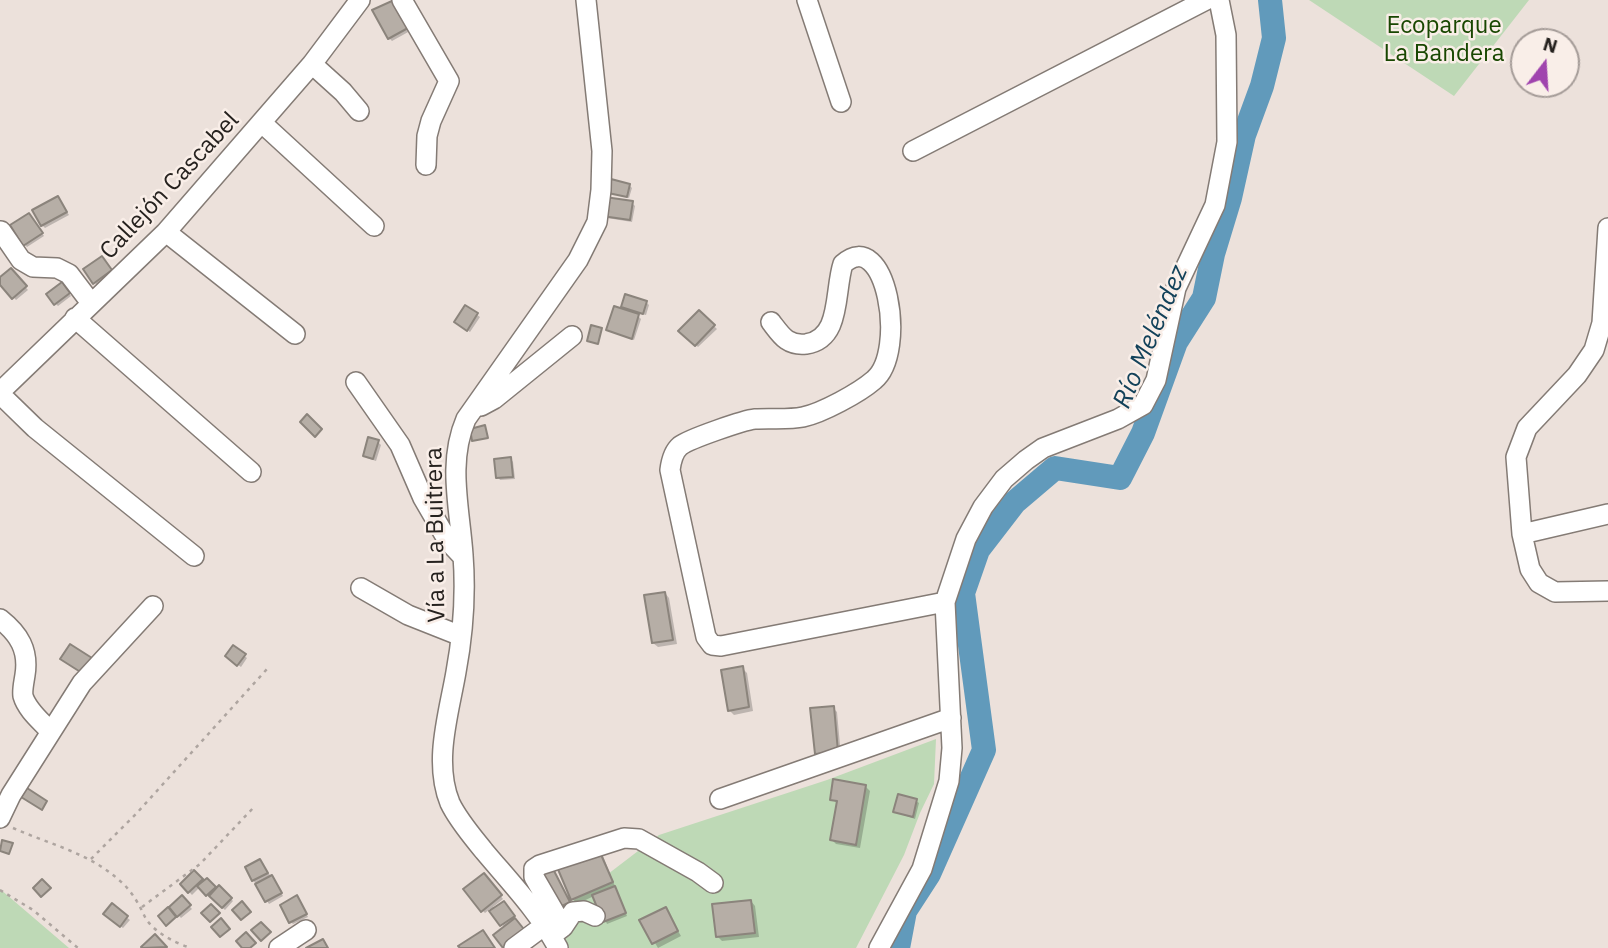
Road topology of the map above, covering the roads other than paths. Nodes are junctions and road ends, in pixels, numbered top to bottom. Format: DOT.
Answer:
graph roads {
  1 [pos="360,0"];
  2 [pos="402,0"];
  3 [pos="586,0"];
  4 [pos="807,0"];
  5 [pos="1206,0"];
  6 [pos="1219,0"];
  7 [pos="312,64"];
  8 [pos="841,102"];
  9 [pos="359,111"];
  10 [pos="262,123"];
  11 [pos="913,151"];
  12 [pos="426,165"];
  13 [pos="374,226"];
  14 [pos="1608,228"];
  15 [pos="1,231"];
  16 [pos="166,232"];
  17 [pos="91,303"];
  18 [pos="75,318"];
  19 [pos="771,322"];
  20 [pos="295,334"];
  21 [pos="572,336"];
  22 [pos="356,382"];
  23 [pos="0,393"];
  24 [pos="473,410"];
  25 [pos="251,472"];
  26 [pos="1608,514"];
  27 [pos="1522,534"];
  28 [pos="194,556"];
  29 [pos="463,557"];
  30 [pos="361,588"];
  31 [pos="1608,591"];
  32 [pos="945,602"];
  33 [pos="153,606"];
  34 [pos="0,619"];
  35 [pos="461,636"];
  36 [pos="951,718"];
  37 [pos="50,731"];
  38 [pos="720,799"];
  39 [pos="6,823"];
  40 [pos="713,883"];
  41 [pos="595,916"];
  42 [pos="306,930"];
  43 [pos="554,934"];
  44 [pos="279,948"];
  45 [pos="514,948"];
  46 [pos="879,948"];
  1 -- 7 [label="street, Callejón Cascabel"];
  2 -- 12 [label="street"];
  3 -- 24 [label="street, Vía a La Buitrera"];
  4 -- 8 [label="street"];
  5 -- 11 [label="street"];
  6 -- 32 [label="street"];
  7 -- 9 [label="street"];
  7 -- 10 [label="street, Callejón Cascabel"];
  10 -- 13 [label="street"];
  10 -- 16 [label="street, Callejón Cascabel"];
  14 -- 27 [label="street"];
  15 -- 17 [label="street"];
  16 -- 17 [label="street, Callejón Cascabel"];
  16 -- 20 [label="street"];
  17 -- 18 [label="street, Callejón Cascabel"];
  18 -- 23 [label="street, Callejón Cascabel"];
  18 -- 25 [label="street"];
  19 -- 32 [label="street"];
  21 -- 24 [label="street"];
  22 -- 29 [label="street"];
  23 -- 28 [label="street"];
  24 -- 29 [label="street, Vía a La Buitrera"];
  26 -- 27 [label="street"];
  27 -- 31 [label="street"];
  29 -- 35 [label="street, Vía a La Buitrera"];
  30 -- 35 [label="street"];
  32 -- 36 [label="street"];
  33 -- 37 [label="street"];
  34 -- 37 [label="street"];
  35 -- 43 [label="street, Vía a La Buitrera"];
  36 -- 38 [label="street"];
  36 -- 46 [label="street"];
  37 -- 39 [label="street"];
  40 -- 43 [label="street"];
  41 -- 43 [label="street"];
  42 -- 44 [label="street"];
  43 -- 45 [label="street"];
}
